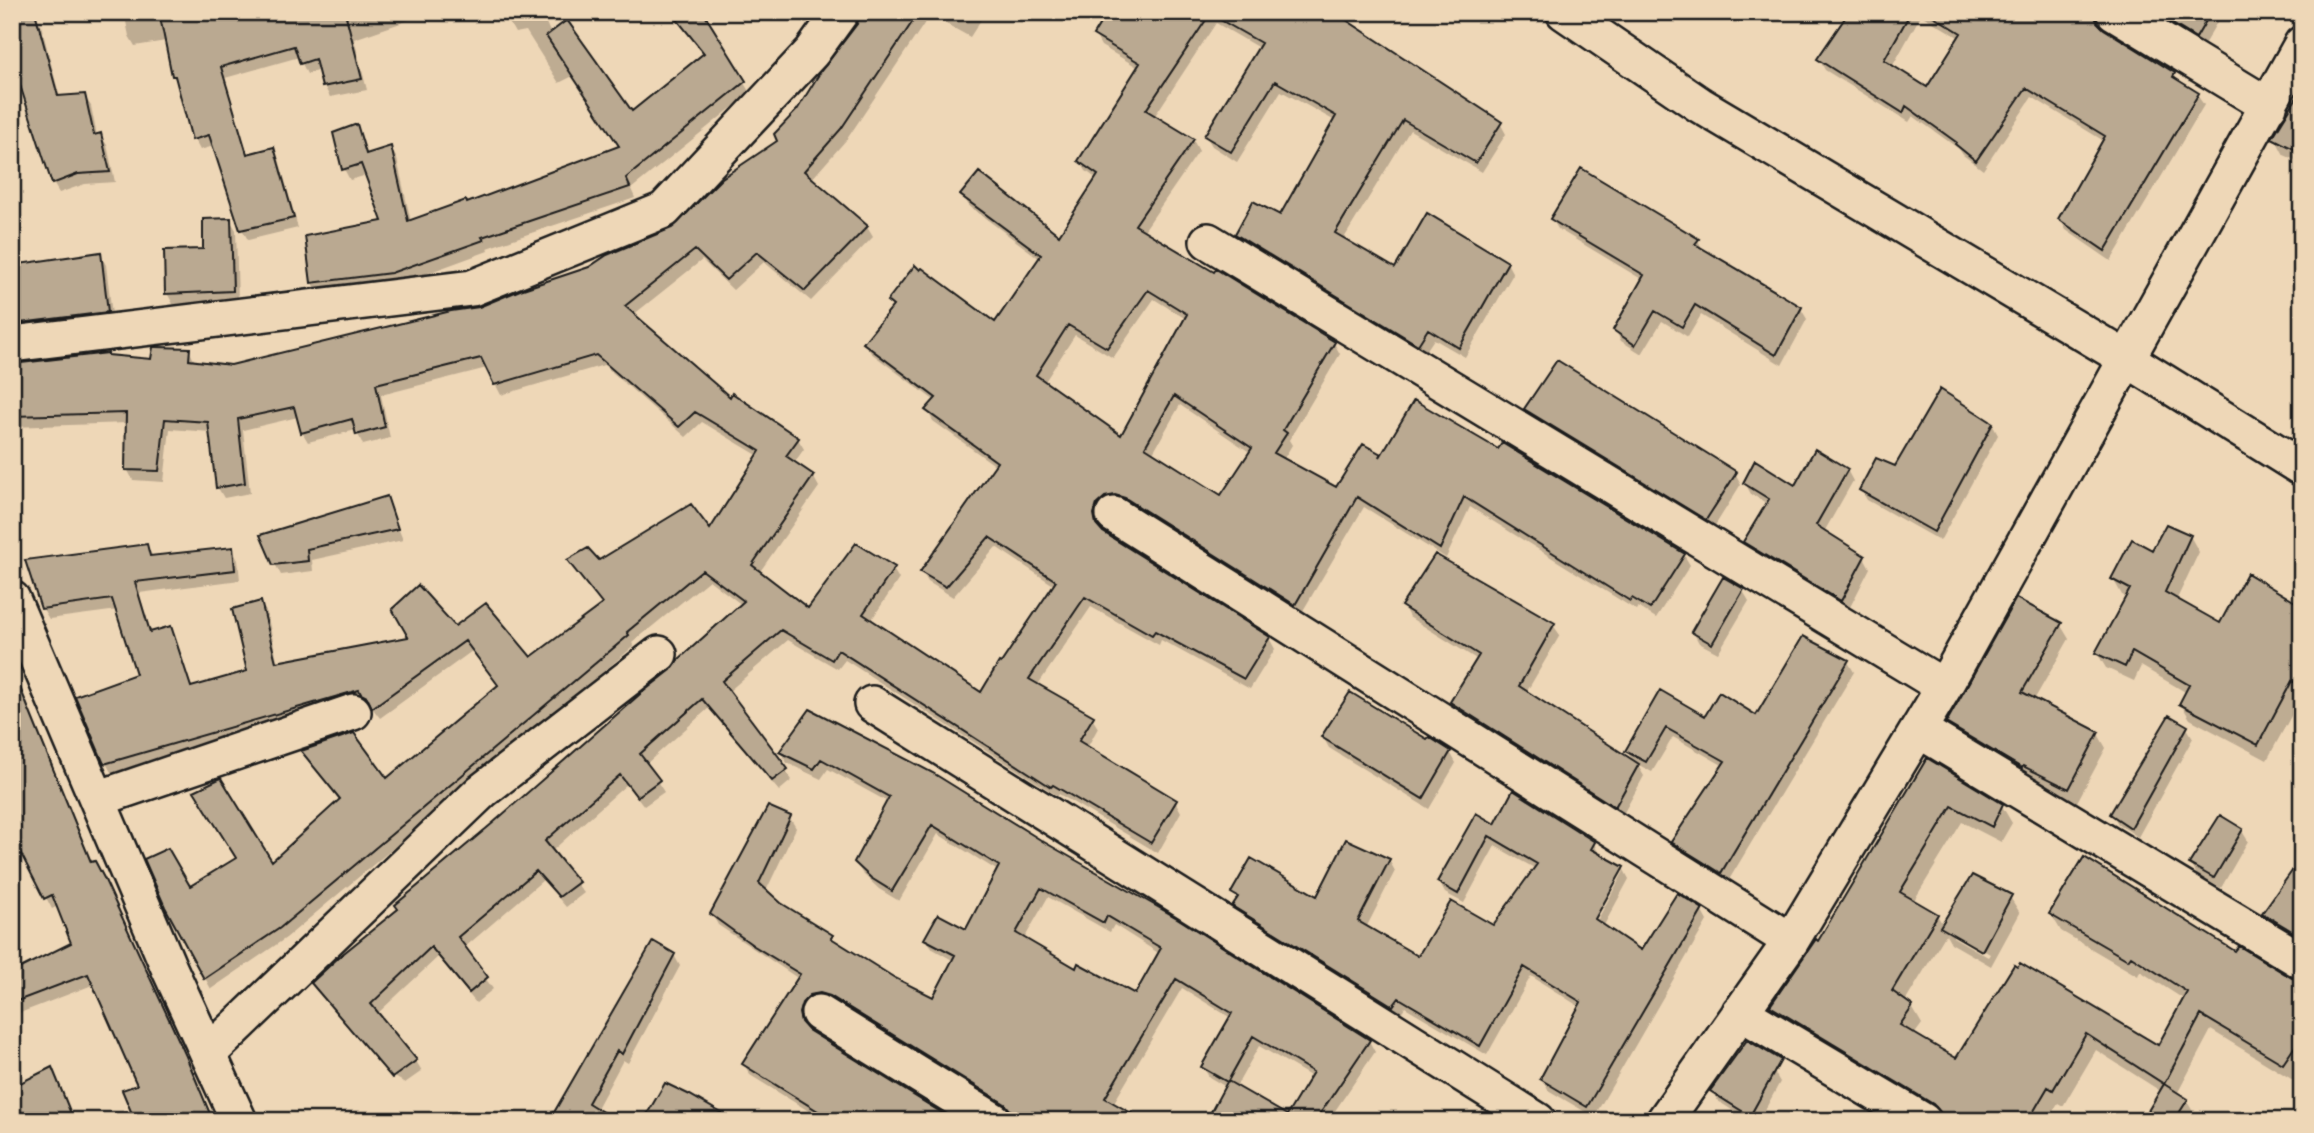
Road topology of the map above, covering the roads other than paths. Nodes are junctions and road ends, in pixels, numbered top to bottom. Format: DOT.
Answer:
graph roads {
  1 [pos="841,12"];
  2 [pos="1564,12"];
  3 [pos="2114,12"];
  4 [pos="2302,44"];
  5 [pos="2269,106"];
  6 [pos="1208,241"];
  7 [pos="12,344"];
  8 [pos="2127,359"];
  9 [pos="2302,468"];
  10 [pos="1114,515"];
  11 [pos="12,599"];
  12 [pos="659,654"];
  13 [pos="1944,687"];
  14 [pos="872,704"];
  15 [pos="353,712"];
  16 [pos="1919,730"];
  17 [pos="97,799"];
  18 [pos="1791,941"];
  19 [pos="2302,961"];
  20 [pos="1740,1012"];
  21 [pos="818,1013"];
  22 [pos="208,1053"];
  23 [pos="239,1121"];
  24 [pos="994,1121"];
  25 [pos="1538,1121"];
  26 [pos="1664,1121"];
  27 [pos="1923,1121"];
  1 -- 7 [label="street"];
  2 -- 8 [label="street"];
  3 -- 5 [label="street"];
  4 -- 5 [label="street"];
  5 -- 8 [label="street"];
  6 -- 13 [label="street"];
  8 -- 9 [label="street"];
  8 -- 13 [label="street"];
  10 -- 18 [label="street"];
  11 -- 17 [label="street"];
  12 -- 22 [label="street"];
  13 -- 16 [label="street"];
  14 -- 25 [label="street"];
  15 -- 17 [label="street"];
  16 -- 18 [label="street"];
  16 -- 19 [label="street"];
  17 -- 22 [label="street"];
  18 -- 20 [label="street"];
  20 -- 26 [label="street"];
  20 -- 27 [label="street"];
  21 -- 24 [label="street"];
  22 -- 23 [label="street"];
}
